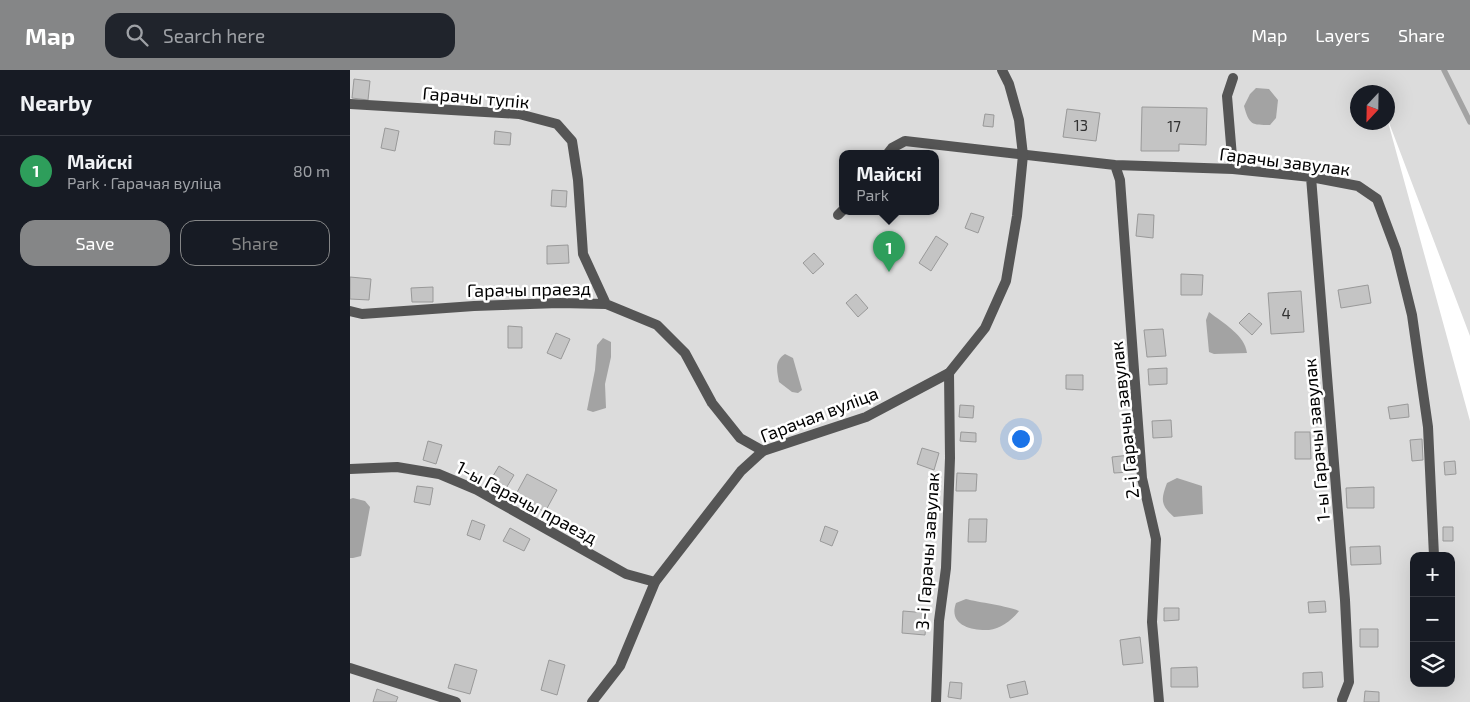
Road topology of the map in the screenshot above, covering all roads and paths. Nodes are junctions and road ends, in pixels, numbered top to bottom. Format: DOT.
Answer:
graph roads {
  1 [pos="1002,70"];
  2 [pos="1232,78"];
  3 [pos="350,104"];
  4 [pos="890,150"];
  5 [pos="1023,155"];
  6 [pos="1115,165"];
  7 [pos="1233,170"];
  8 [pos="1311,177"];
  9 [pos="606,304"];
  10 [pos="350,312"];
  11 [pos="949,373"];
  12 [pos="763,451"];
  13 [pos="350,469"];
  14 [pos="1434,552"];
  15 [pos="655,582"];
  16 [pos="350,668"];
  17 [pos="1342,700"];
  18 [pos="456,702"];
  19 [pos="592,702"];
  20 [pos="936,702"];
  21 [pos="1159,702"];
  1 -- 5 [label="street, Гарачая вуліца"];
  2 -- 7 [label="street"];
  3 -- 9 [label="street, Гарачы тупік"];
  4 -- 5 [label="street, Гарачы завулак"];
  5 -- 6 [label="street, Гарачы завулак"];
  5 -- 11 [label="street, Гарачая вуліца"];
  6 -- 7 [label="street, Гарачы завулак"];
  6 -- 21 [label="street, 2-і Гарачы завулак"];
  7 -- 8 [label="street, Гарачы завулак"];
  8 -- 14 [label="street, Гарачы завулак"];
  8 -- 17 [label="street, 1-ы Гарачы завулак"];
  9 -- 10 [label="street, Гарачы праезд"];
  9 -- 12 [label="street, Гарачы праезд"];
  11 -- 12 [label="street, Гарачая вуліца"];
  11 -- 20 [label="street, 3-і Гарачы завулак"];
  12 -- 15 [label="street, Гарачая вуліца"];
  13 -- 15 [label="street, 1-ы Гарачы праезд"];
  15 -- 19 [label="street, Гарачая вуліца"];
  16 -- 18 [label="street"];
}
